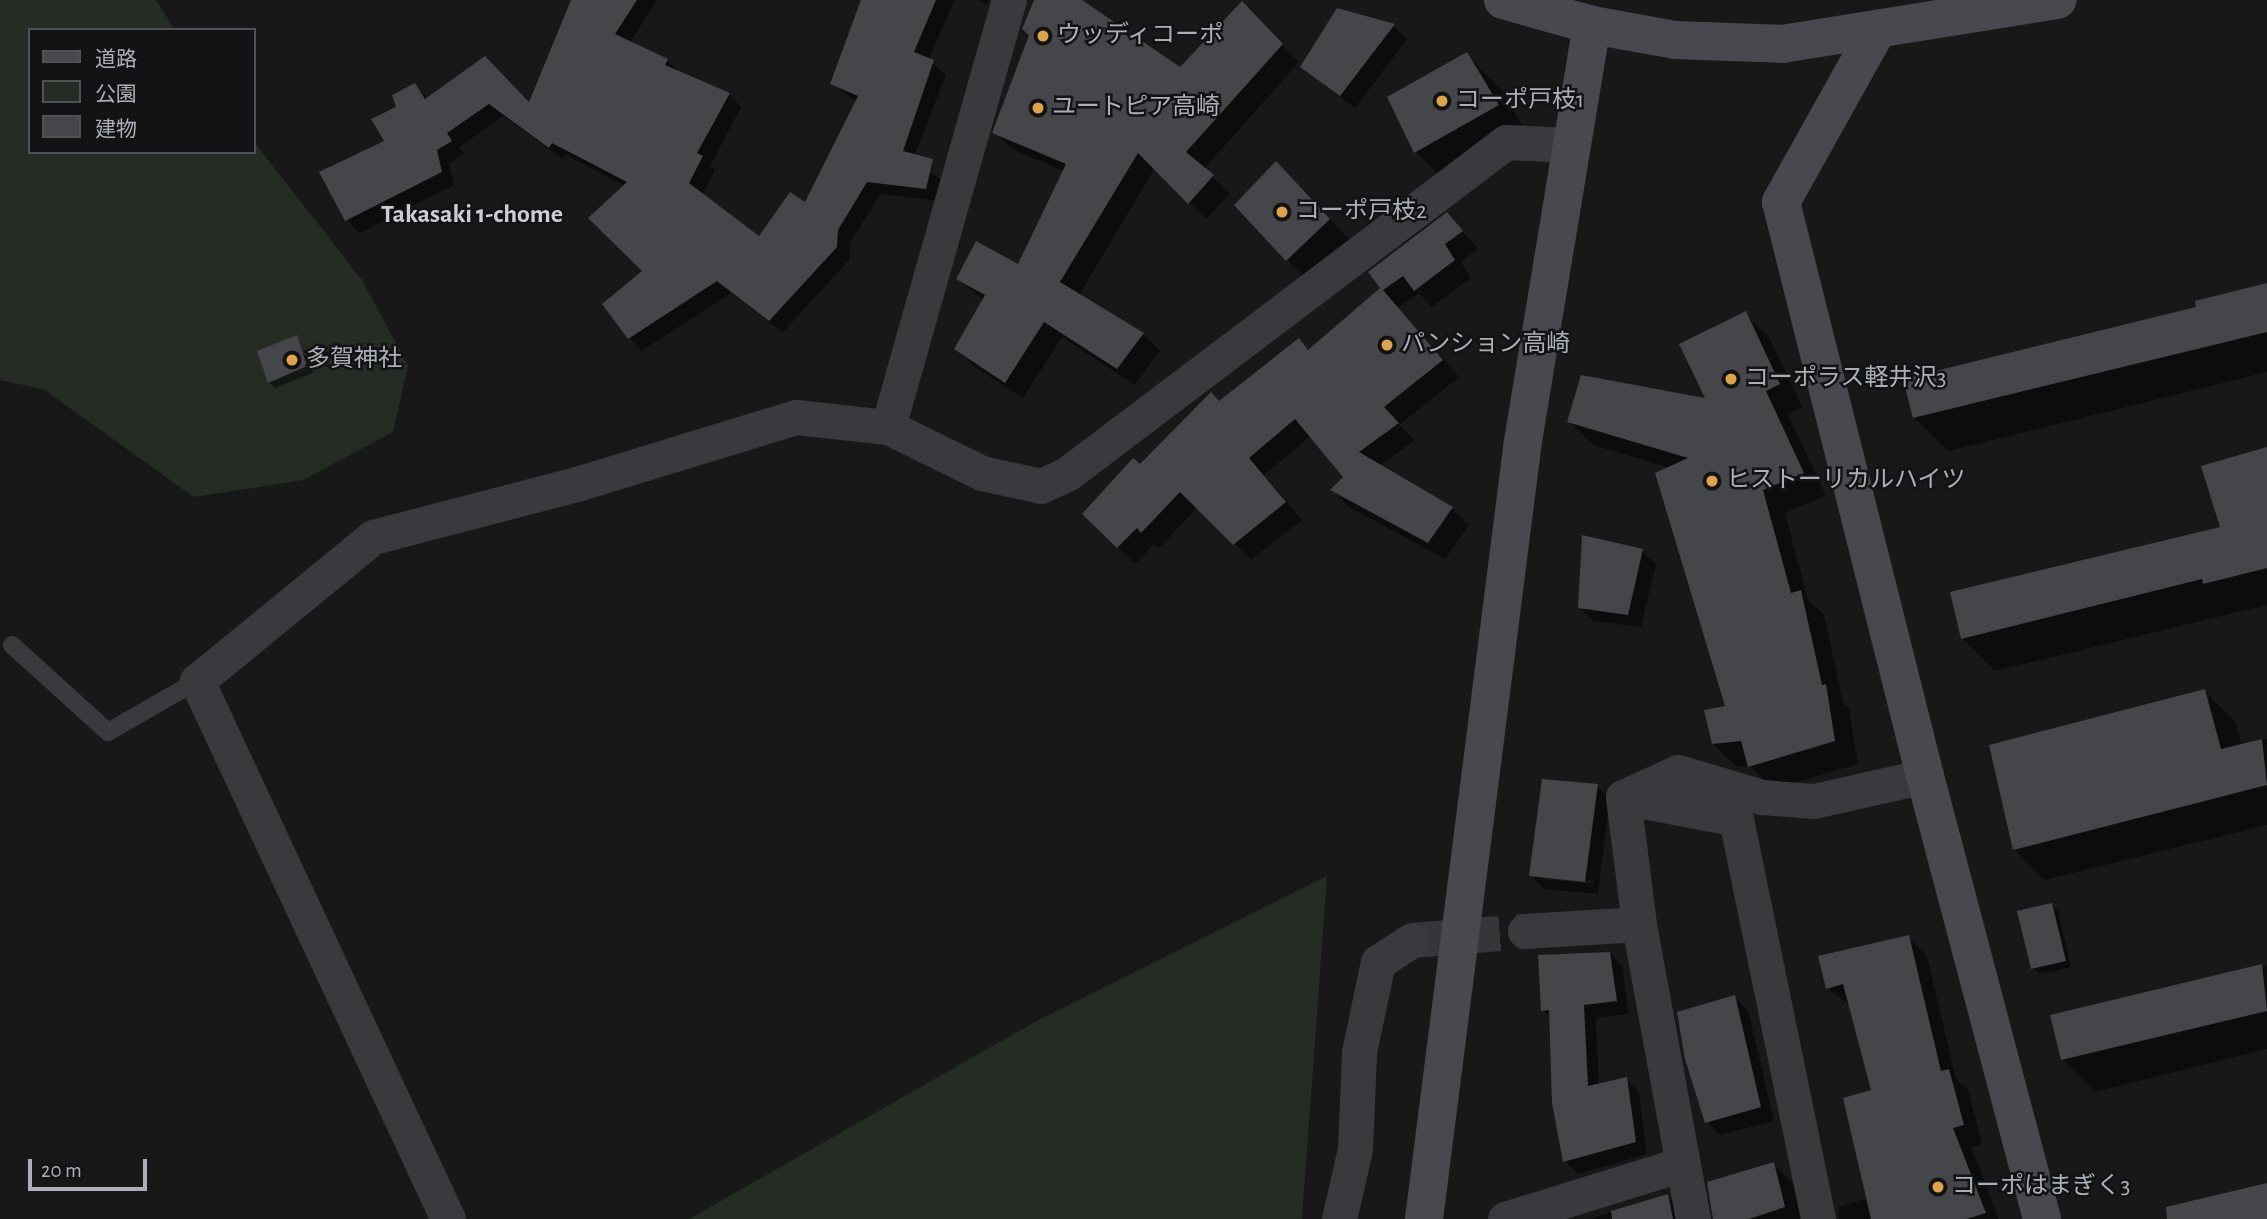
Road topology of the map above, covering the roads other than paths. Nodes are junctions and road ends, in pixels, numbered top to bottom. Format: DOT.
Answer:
graph roads {
  1 [pos="1009,0"];
  2 [pos="1503,0"];
  3 [pos="2058,0"];
  4 [pos="1592,25"];
  5 [pos="1876,32"];
  6 [pos="1571,145"];
  7 [pos="888,427"];
  8 [pos="12,645"];
  9 [pos="197,681"];
  10 [pos="1925,776"];
  11 [pos="1623,797"];
  12 [pos="1639,924"];
  13 [pos="1525,931"];
  14 [pos="1412,940"];
  15 [pos="1683,1164"];
  16 [pos="448,1219"];
  17 [pos="1339,1219"];
  18 [pos="1424,1219"];
  19 [pos="1505,1219"];
  20 [pos="1693,1219"];
  21 [pos="1818,1219"];
  22 [pos="2042,1219"];
  1 -- 7 [label="street"];
  2 -- 4 [label="street"];
  3 -- 5 [label="street"];
  4 -- 5 [label="street"];
  4 -- 6 [label="street"];
  5 -- 10 [label="street"];
  6 -- 7 [label="street"];
  6 -- 18 [label="street"];
  7 -- 9 [label="street"];
  8 -- 9 [label="lane"];
  9 -- 16 [label="street"];
  10 -- 11 [label="street"];
  10 -- 22 [label="street"];
  11 -- 12 [label="street"];
  11 -- 21 [label="street"];
  12 -- 13 [label="street"];
  12 -- 15 [label="street"];
  14 -- 17 [label="street"];
  15 -- 19 [label="street"];
  15 -- 20 [label="street"];
}
